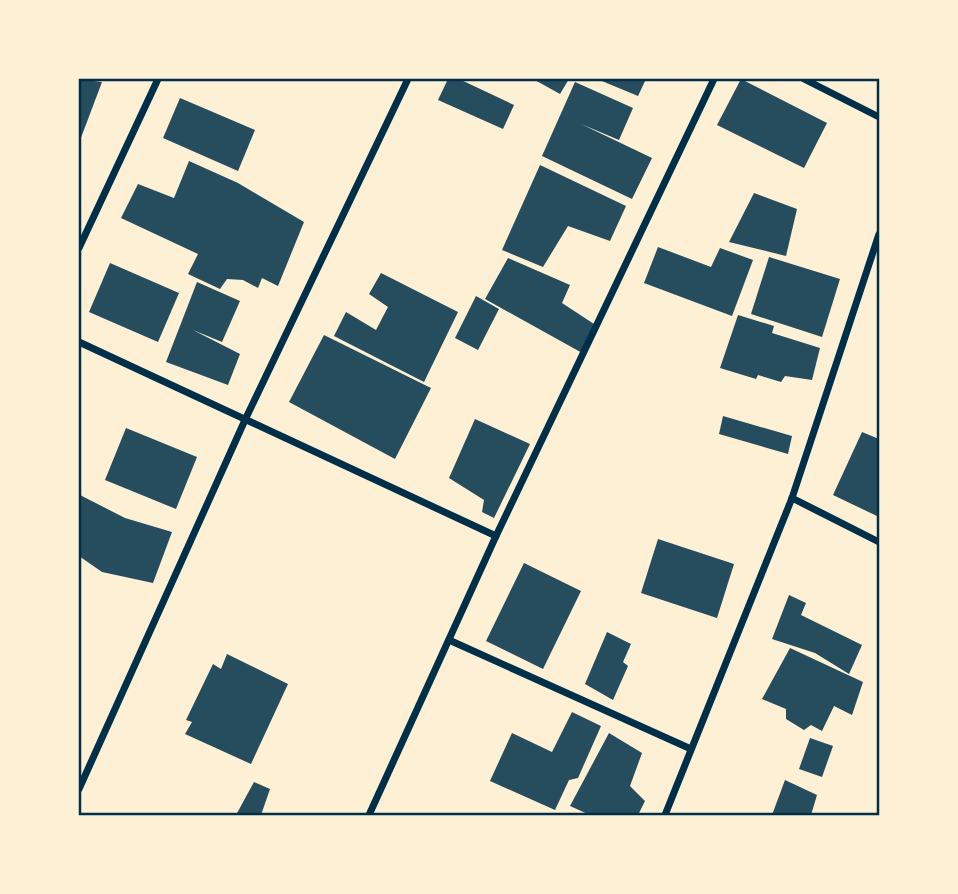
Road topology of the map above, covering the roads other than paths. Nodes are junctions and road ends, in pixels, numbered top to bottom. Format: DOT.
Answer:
graph roads {
  1 [pos="158,79"];
  2 [pos="408,79"];
  3 [pos="715,79"];
  4 [pos="804,79"];
  5 [pos="879,117"];
  6 [pos="879,234"];
  7 [pos="79,248"];
  8 [pos="79,342"];
  9 [pos="245,420"];
  10 [pos="792,498"];
  11 [pos="496,536"];
  12 [pos="879,542"];
  13 [pos="449,640"];
  14 [pos="691,749"];
  15 [pos="79,789"];
  16 [pos="369,815"];
  17 [pos="665,815"];
  1 -- 7 [label="street"];
  2 -- 9 [label="street"];
  3 -- 11 [label="street"];
  4 -- 5 [label="street"];
  6 -- 10 [label="street"];
  8 -- 9 [label="street"];
  9 -- 11 [label="street"];
  9 -- 15 [label="street"];
  10 -- 12 [label="street"];
  10 -- 14 [label="street"];
  11 -- 13 [label="street"];
  13 -- 14 [label="street"];
  13 -- 16 [label="street"];
  14 -- 17 [label="street"];
}
